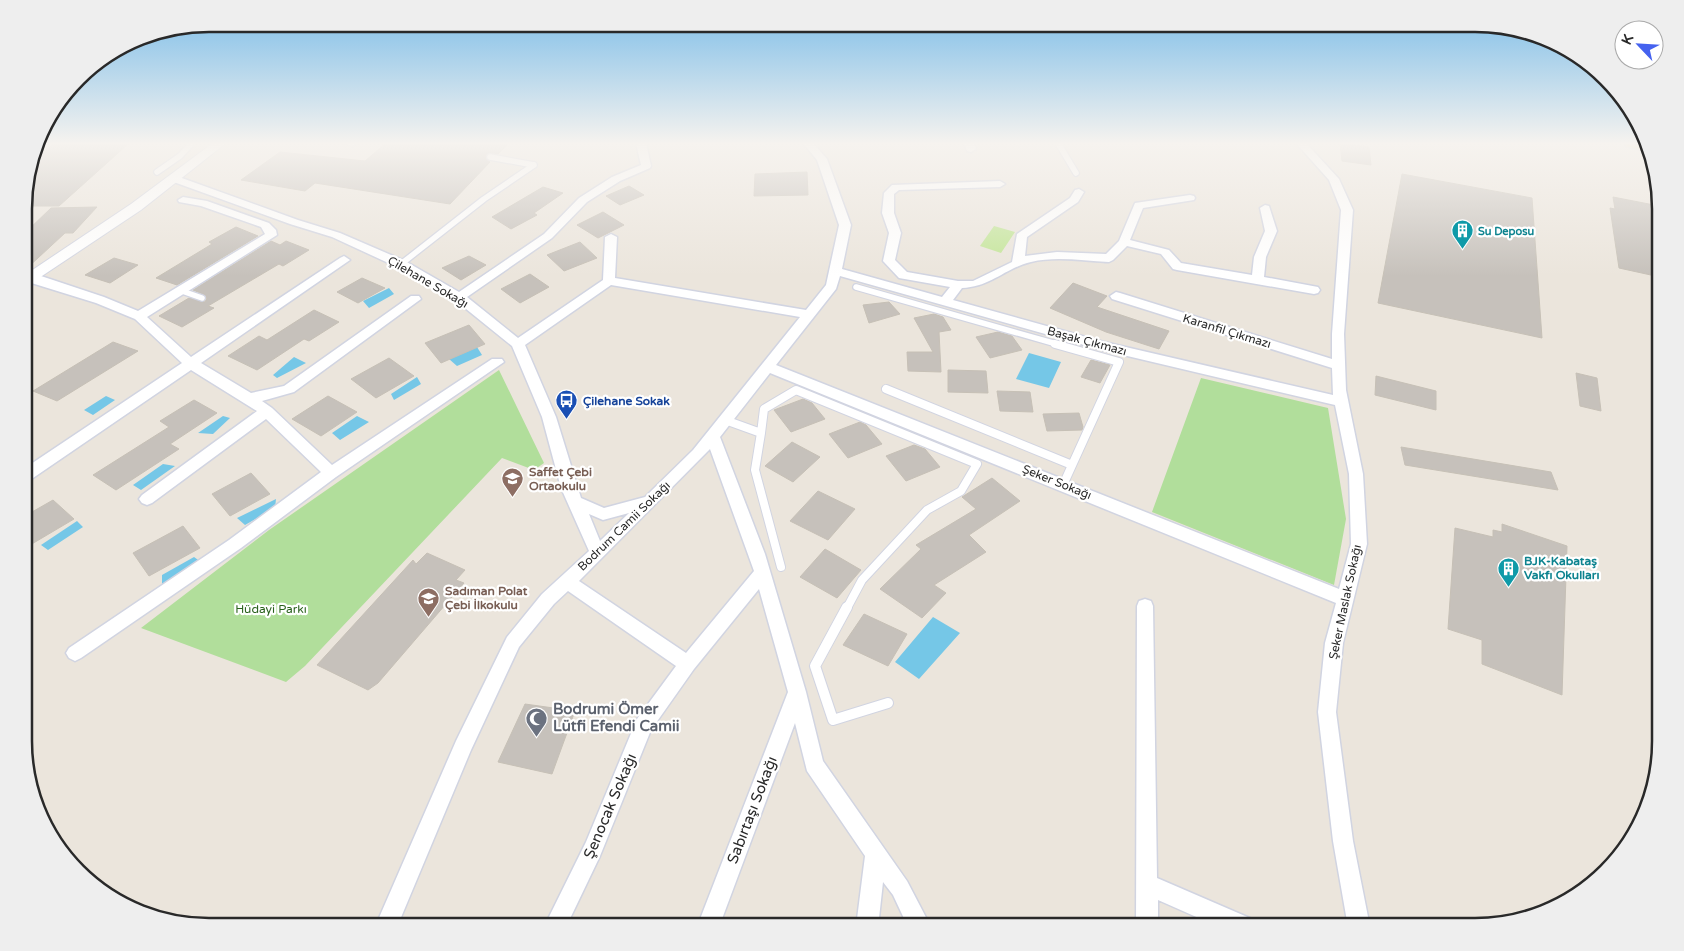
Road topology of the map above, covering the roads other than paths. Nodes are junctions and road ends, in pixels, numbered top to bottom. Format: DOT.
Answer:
graph roads {
  1 [pos="163,187"];
  2 [pos="198,187"];
  3 [pos="501,187"];
  4 [pos="602,187"];
  5 [pos="832,187"];
  6 [pos="912,187"];
  7 [pos="1338,187"];
  8 [pos="1079,192"];
  9 [pos="1190,198"];
  10 [pos="183,200"];
  11 [pos="1265,208"];
  12 [pos="611,237"];
  13 [pos="1124,242"];
  14 [pos="344,260"];
  15 [pos="1018,263"];
  16 [pos="401,264"];
  17 [pos="836,271"];
  18 [pos="32,276"];
  19 [pos="32,280"];
  20 [pos="1258,280"];
  21 [pos="609,282"];
  22 [pos="958,285"];
  23 [pos="856,287"];
  24 [pos="1314,290"];
  25 [pos="182,291"];
  26 [pos="1116,296"];
  27 [pos="459,297"];
  28 [pos="202,298"];
  29 [pos="415,299"];
  30 [pos="945,302"];
  31 [pos="810,314"];
  32 [pos="139,316"];
  33 [pos="518,344"];
  34 [pos="497,362"];
  35 [pos="190,363"];
  36 [pos="1338,365"];
  37 [pos="768,367"];
  38 [pos="886,389"];
  39 [pos="249,398"];
  40 [pos="1341,402"];
  41 [pos="267,411"];
  42 [pos="725,420"];
  43 [pos="761,433"];
  44 [pos="712,436"];
  45 [pos="1072,464"];
  46 [pos="32,471"];
  47 [pos="331,472"];
  48 [pos="1063,485"];
  49 [pos="147,499"];
  50 [pos="575,502"];
  51 [pos="649,502"];
  52 [pos="598,553"];
  53 [pos="781,567"];
  54 [pos="762,574"];
  55 [pos="566,581"];
  56 [pos="1345,599"];
  57 [pos="1145,606"];
  58 [pos="75,652"];
  59 [pos="688,664"];
  60 [pos="796,692"];
  61 [pos="888,702"];
  62 [pos="876,854"];
  63 [pos="1147,884"];
  64 [pos="390,918"];
  65 [pos="560,918"];
  66 [pos="711,918"];
  67 [pos="868,918"];
  68 [pos="915,918"];
  69 [pos="1147,918"];
  70 [pos="1224,918"];
  71 [pos="1357,918"];
  1 -- 18 [label="street"];
  2 -- 16 [label="street, Çilehane Sokağı"];
  3 -- 16 [label="lane"];
  4 -- 27 [label="street"];
  5 -- 17 [label="street, Bodrum Camii Sokağı"];
  6 -- 22 [label="street"];
  7 -- 36 [label="street, Şeker Maslak Sokağı"];
  8 -- 15 [label="street"];
  9 -- 13 [label="street"];
  10 -- 25 [label="street"];
  11 -- 20 [label="street"];
  12 -- 21 [label="street"];
  13 -- 15 [label="street"];
  13 -- 20 [label="street"];
  14 -- 35 [label="street"];
  15 -- 22 [label="street"];
  16 -- 27 [label="street, Çilehane Sokağı"];
  17 -- 30 [label="street, Başak Çıkmazı"];
  17 -- 31 [label="street, Bodrum Camii Sokağı"];
  19 -- 32 [label="street"];
  20 -- 24 [label="street"];
  21 -- 31 [label="street"];
  21 -- 33 [label="street"];
  22 -- 30 [label="street"];
  23 -- 45 [label="lane"];
  25 -- 28 [label="lane"];
  25 -- 32 [label="street"];
  26 -- 36 [label="street, Karanfil Çıkmazı"];
  27 -- 33 [label="street, Çilehane Sokağı"];
  29 -- 39 [label="street"];
  30 -- 40 [label="street, Başak Çıkmazı"];
  31 -- 37 [label="street, Bodrum Camii Sokağı"];
  32 -- 35 [label="street"];
  33 -- 50 [label="street, Çilehane Sokağı"];
  34 -- 47 [label="street"];
  35 -- 39 [label="street"];
  35 -- 46 [label="street"];
  36 -- 40 [label="street, Şeker Maslak Sokağı"];
  37 -- 42 [label="street, Bodrum Camii Sokağı"];
  37 -- 48 [label="street, Şeker Sokağı"];
  38 -- 45 [label="lane"];
  39 -- 41 [label="street"];
  40 -- 56 [label="street, Şeker Maslak Sokağı"];
  41 -- 47 [label="street"];
  41 -- 49 [label="street"];
  42 -- 43 [label="lane"];
  42 -- 44 [label="street, Bodrum Camii Sokağı"];
  43 -- 53 [label="lane"];
  43 -- 61 [label="lane"];
  44 -- 51 [label="street, Bodrum Camii Sokağı"];
  44 -- 54 [label="street"];
  45 -- 48 [label="lane"];
  47 -- 58 [label="street"];
  48 -- 56 [label="street, Şeker Sokağı"];
  50 -- 51 [label="street"];
  50 -- 52 [label="street, Çilehane Sokağı"];
  51 -- 52 [label="street, Bodrum Camii Sokağı"];
  52 -- 55 [label="street, Bodrum Camii Sokağı"];
  54 -- 59 [label="street, Şenocak Sokağı"];
  54 -- 60 [label="street"];
  55 -- 59 [label="street"];
  55 -- 64 [label="street, Bodrum Camii Sokağı"];
  56 -- 71 [label="street, Şeker Maslak Sokağı"];
  57 -- 63 [label="street"];
  59 -- 65 [label="street, Şenocak Sokağı"];
  60 -- 62 [label="street"];
  60 -- 66 [label="street, Sabırtaşı Sokağı"];
  62 -- 67 [label="street"];
  62 -- 68 [label="street"];
  63 -- 69 [label="street"];
  63 -- 70 [label="street"];
}
